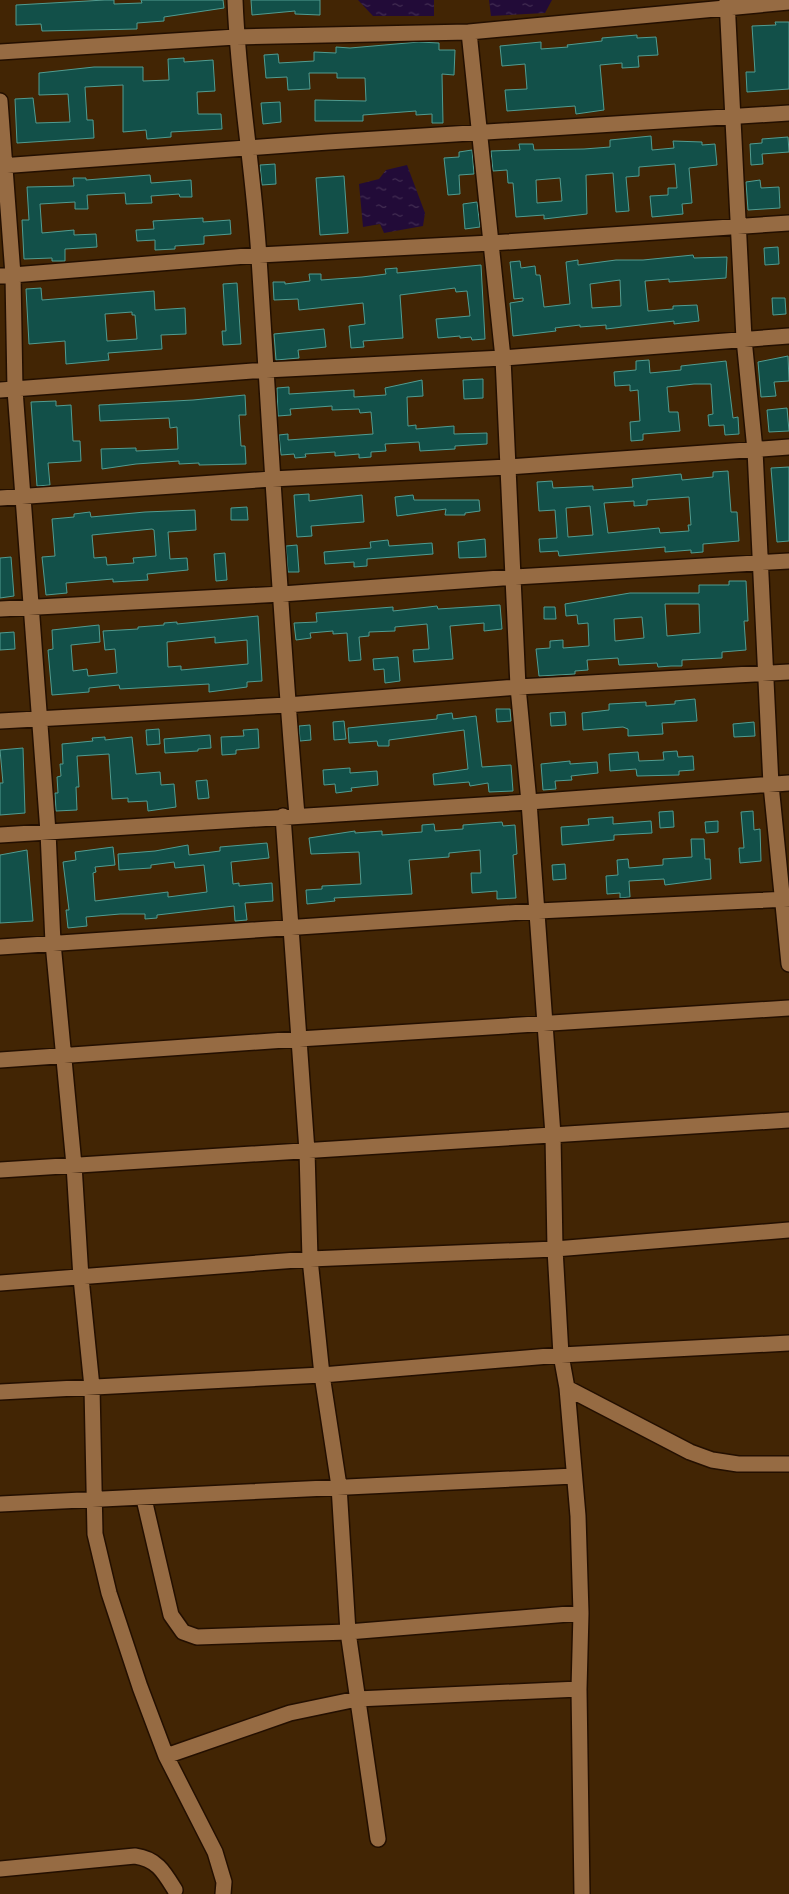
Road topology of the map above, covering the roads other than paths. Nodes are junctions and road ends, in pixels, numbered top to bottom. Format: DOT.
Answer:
graph roads {
  1 [pos="235,0"];
  2 [pos="789,2"];
  3 [pos="727,3"];
  4 [pos="469,32"];
  5 [pos="236,37"];
  6 [pos="0,52"];
  7 [pos="0,101"];
  8 [pos="789,113"];
  9 [pos="731,117"];
  10 [pos="480,131"];
  11 [pos="248,147"];
  12 [pos="3,166"];
  13 [pos="789,223"];
  14 [pos="737,227"];
  15 [pos="492,243"];
  16 [pos="259,255"];
  17 [pos="6,275"];
  18 [pos="789,336"];
  19 [pos="744,338"];
  20 [pos="502,358"];
  21 [pos="266,370"];
  22 [pos="8,390"];
  23 [pos="789,447"];
  24 [pos="755,450"];
  25 [pos="508,467"];
  26 [pos="272,479"];
  27 [pos="0,498"];
  28 [pos="23,498"];
  29 [pos="789,561"];
  30 [pos="760,563"];
  31 [pos="514,577"];
  32 [pos="282,594"];
  33 [pos="31,607"];
  34 [pos="0,609"];
  35 [pos="789,672"];
  36 [pos="764,674"];
  37 [pos="518,687"];
  38 [pos="288,705"];
  39 [pos="39,718"];
  40 [pos="0,721"];
  41 [pos="789,783"];
  42 [pos="771,784"];
  43 [pos="529,802"];
  44 [pos="290,816"];
  45 [pos="48,832"];
  46 [pos="0,835"];
  47 [pos="786,899"];
  48 [pos="538,911"];
  49 [pos="290,928"];
  50 [pos="53,943"];
  51 [pos="0,947"];
  52 [pos="789,964"];
  53 [pos="789,1008"];
  54 [pos="544,1023"];
  55 [pos="299,1039"];
  56 [pos="63,1056"];
  57 [pos="0,1060"];
  58 [pos="789,1120"];
  59 [pos="553,1135"];
  60 [pos="307,1151"];
  61 [pos="74,1164"];
  62 [pos="0,1170"];
  63 [pos="789,1230"];
  64 [pos="554,1249"];
  65 [pos="310,1259"];
  66 [pos="80,1278"];
  67 [pos="0,1283"];
  68 [pos="789,1344"];
  69 [pos="561,1355"];
  70 [pos="322,1375"];
  71 [pos="92,1387"];
  72 [pos="567,1388"];
  73 [pos="0,1392"];
  74 [pos="789,1464"];
  75 [pos="574,1476"];
  76 [pos="339,1486"];
  77 [pos="144,1498"];
  78 [pos="94,1499"];
  79 [pos="0,1504"];
  80 [pos="581,1613"];
  81 [pos="348,1632"];
  82 [pos="579,1689"];
  83 [pos="357,1700"];
  84 [pos="166,1756"];
  85 [pos="378,1839"];
  86 [pos="0,1869"];
  87 [pos="175,1890"];
  88 [pos="223,1894"];
  89 [pos="582,1894"];
  1 -- 5 [label="street"];
  2 -- 3 [label="street"];
  3 -- 4 [label="street"];
  3 -- 9 [label="street"];
  4 -- 5 [label="street"];
  4 -- 10 [label="street"];
  5 -- 6 [label="street"];
  5 -- 11 [label="street"];
  7 -- 12 [label="street"];
  8 -- 9 [label="street"];
  9 -- 10 [label="street"];
  9 -- 14 [label="street"];
  10 -- 11 [label="street"];
  10 -- 15 [label="street"];
  11 -- 12 [label="street"];
  11 -- 16 [label="street"];
  12 -- 17 [label="street"];
  13 -- 14 [label="street"];
  14 -- 15 [label="street"];
  14 -- 19 [label="street"];
  15 -- 16 [label="street"];
  15 -- 20 [label="street"];
  16 -- 17 [label="street"];
  16 -- 21 [label="street"];
  17 -- 22 [label="street"];
  18 -- 19 [label="street"];
  19 -- 20 [label="street"];
  19 -- 24 [label="street"];
  20 -- 21 [label="street"];
  20 -- 25 [label="street"];
  21 -- 22 [label="street"];
  21 -- 26 [label="street"];
  22 -- 28 [label="street"];
  23 -- 24 [label="street"];
  24 -- 25 [label="street"];
  24 -- 30 [label="street"];
  25 -- 26 [label="street"];
  25 -- 31 [label="street"];
  26 -- 28 [label="street"];
  26 -- 32 [label="street"];
  27 -- 28 [label="street"];
  28 -- 33 [label="street"];
  29 -- 30 [label="street"];
  30 -- 31 [label="street"];
  30 -- 36 [label="street"];
  31 -- 32 [label="street"];
  31 -- 37 [label="street"];
  32 -- 33 [label="street"];
  32 -- 38 [label="street"];
  33 -- 34 [label="street"];
  33 -- 39 [label="street"];
  35 -- 36 [label="street"];
  36 -- 37 [label="street"];
  36 -- 42 [label="street"];
  37 -- 38 [label="street"];
  37 -- 43 [label="street"];
  38 -- 39 [label="street"];
  38 -- 44 [label="street"];
  39 -- 40 [label="street"];
  39 -- 45 [label="street"];
  41 -- 42 [label="street"];
  42 -- 43 [label="street"];
  42 -- 47 [label="street"];
  43 -- 44 [label="street"];
  43 -- 48 [label="street"];
  44 -- 45 [label="street"];
  44 -- 49 [label="street"];
  45 -- 46 [label="street"];
  45 -- 50 [label="street"];
  47 -- 48 [label="street"];
  47 -- 52 [label="street"];
  48 -- 49 [label="street"];
  48 -- 54 [label="street"];
  49 -- 50 [label="street"];
  49 -- 55 [label="street"];
  50 -- 51 [label="street"];
  50 -- 56 [label="street"];
  53 -- 54 [label="street"];
  54 -- 55 [label="street"];
  54 -- 59 [label="street"];
  55 -- 56 [label="street"];
  55 -- 60 [label="street"];
  56 -- 57 [label="street"];
  56 -- 61 [label="street"];
  58 -- 59 [label="street"];
  59 -- 60 [label="street"];
  59 -- 64 [label="street"];
  60 -- 61 [label="street"];
  60 -- 65 [label="street"];
  61 -- 62 [label="street"];
  61 -- 66 [label="street"];
  63 -- 64 [label="street"];
  64 -- 65 [label="street"];
  64 -- 69 [label="street"];
  65 -- 66 [label="street"];
  65 -- 70 [label="street"];
  66 -- 67 [label="street"];
  66 -- 71 [label="street"];
  68 -- 69 [label="street"];
  69 -- 70 [label="street"];
  69 -- 72 [label="street"];
  70 -- 71 [label="street"];
  70 -- 76 [label="street"];
  71 -- 73 [label="street"];
  71 -- 78 [label="street"];
  72 -- 74 [label="street"];
  72 -- 75 [label="street"];
  75 -- 76 [label="street"];
  75 -- 80 [label="street"];
  76 -- 77 [label="street"];
  76 -- 81 [label="street"];
  77 -- 78 [label="street"];
  77 -- 81 [label="street"];
  78 -- 79 [label="street"];
  78 -- 84 [label="street"];
  80 -- 81 [label="street"];
  80 -- 82 [label="street"];
  81 -- 83 [label="street"];
  82 -- 83 [label="street"];
  82 -- 89 [label="street"];
  83 -- 84 [label="street"];
  83 -- 85 [label="street"];
  84 -- 88 [label="street"];
  86 -- 87 [label="street"];
}
